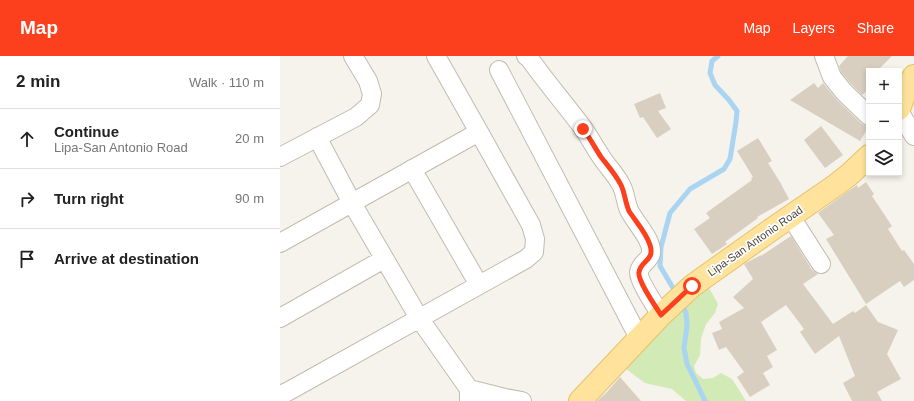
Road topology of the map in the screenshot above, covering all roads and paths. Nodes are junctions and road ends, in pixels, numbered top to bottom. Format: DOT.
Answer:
graph roads {
  1 [pos="353,56"];
  2 [pos="436,56"];
  3 [pos="526,56"];
  4 [pos="824,56"];
  5 [pos="499,70"];
  6 [pos="914,76"];
  7 [pos="901,104"];
  8 [pos="866,113"];
  9 [pos="902,115"];
  10 [pos="479,132"];
  11 [pos="914,136"];
  12 [pos="317,137"];
  13 [pos="280,157"];
  14 [pos="866,159"];
  15 [pos="412,169"];
  16 [pos="352,203"];
  17 [pos="790,217"];
  18 [pos="280,243"];
  19 [pos="384,259"];
  20 [pos="821,264"];
  21 [pos="478,285"];
  22 [pos="663,313"];
  23 [pos="280,318"];
  24 [pos="419,318"];
  25 [pos="639,338"];
  26 [pos="280,395"];
  27 [pos="469,395"];
  28 [pos="522,401"];
  29 [pos="580,401"];
  1 -- 12 [label="street"];
  2 -- 10 [label="street"];
  3 -- 22 [label="street"];
  4 -- 8 [label="street"];
  5 -- 25 [label="street"];
  6 -- 7 [label="main road"];
  9 -- 11 [label="street"];
  10 -- 15 [label="street"];
  10 -- 21 [label="street"];
  12 -- 13 [label="street"];
  12 -- 16 [label="street"];
  14 -- 17 [label="main road, Lipa-San Antonio Road"];
  15 -- 16 [label="street"];
  15 -- 21 [label="street"];
  16 -- 18 [label="street"];
  16 -- 19 [label="street"];
  17 -- 20 [label="street"];
  17 -- 22 [label="main road, Lipa-San Antonio Road"];
  19 -- 23 [label="street"];
  19 -- 24 [label="street"];
  21 -- 24 [label="street"];
  22 -- 25 [label="main road, Lipa-San Antonio Road"];
  24 -- 26 [label="street"];
  24 -- 27 [label="street"];
  25 -- 29 [label="main road, Lipa-San Antonio Road"];
  27 -- 28 [label="street"];
}
